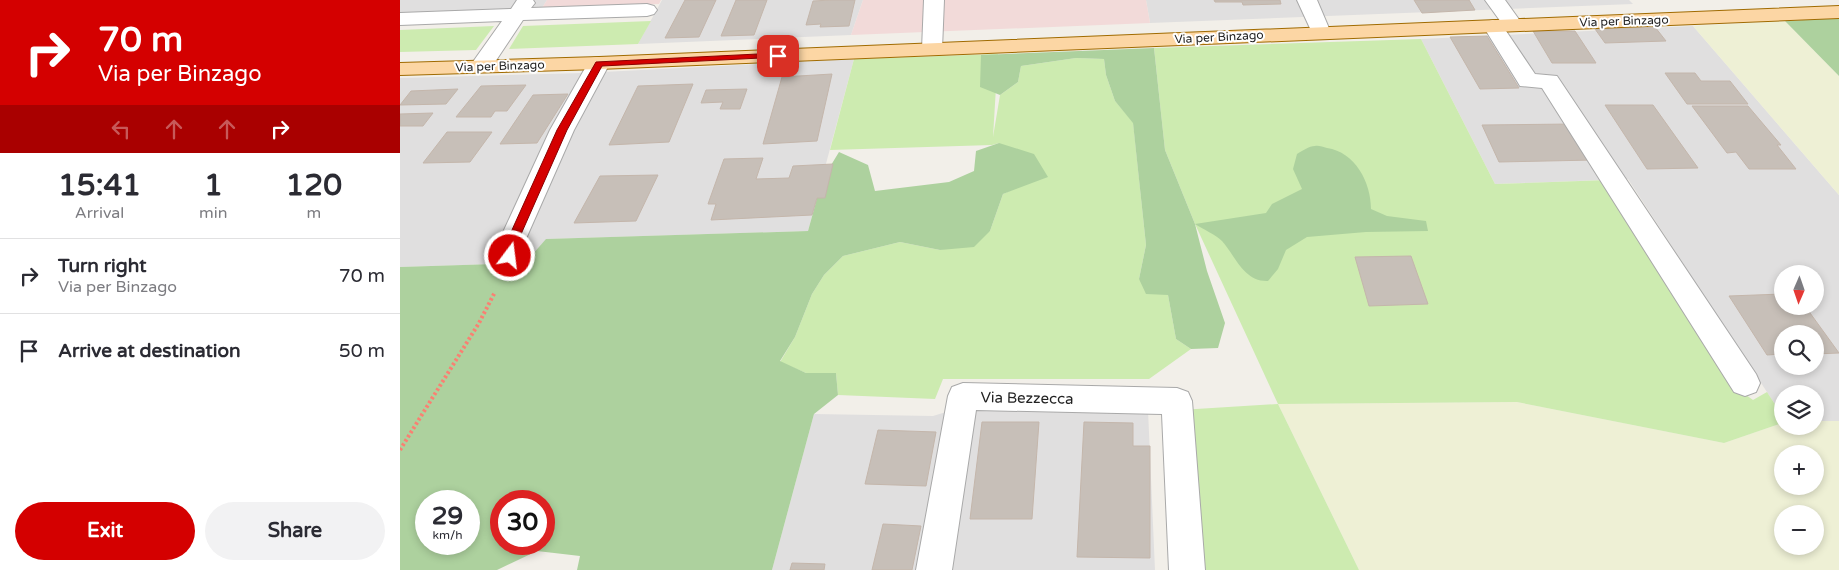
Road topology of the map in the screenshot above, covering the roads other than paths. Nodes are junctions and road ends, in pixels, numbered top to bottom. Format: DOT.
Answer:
graph roads {
  1 [pos="934,0"];
  2 [pos="1307,0"];
  3 [pos="1495,0"];
  4 [pos="522,7"];
  5 [pos="647,10"];
  6 [pos="1839,12"];
  7 [pos="400,19"];
  8 [pos="1503,26"];
  9 [pos="1321,33"];
  10 [pos="932,49"];
  11 [pos="599,63"];
  12 [pos="481,66"];
  13 [pos="400,69"];
  14 [pos="507,270"];
  15 [pos="1744,383"];
  16 [pos="934,570"];
  17 [pos="1186,570"];
  1 -- 10 [label="street"];
  2 -- 9 [label="street"];
  3 -- 8 [label="street"];
  4 -- 5 [label="street"];
  4 -- 7 [label="street"];
  4 -- 12 [label="street"];
  6 -- 8 [label="main road, Via per Binzago"];
  8 -- 9 [label="main road, Via per Binzago"];
  8 -- 15 [label="street"];
  9 -- 10 [label="main road, Via per Binzago"];
  10 -- 11 [label="main road, Via per Binzago"];
  11 -- 12 [label="main road, Via per Binzago"];
  11 -- 14 [label="street"];
  12 -- 13 [label="main road, Via per Binzago"];
  16 -- 17 [label="street, Via Bezzecca"];
}
